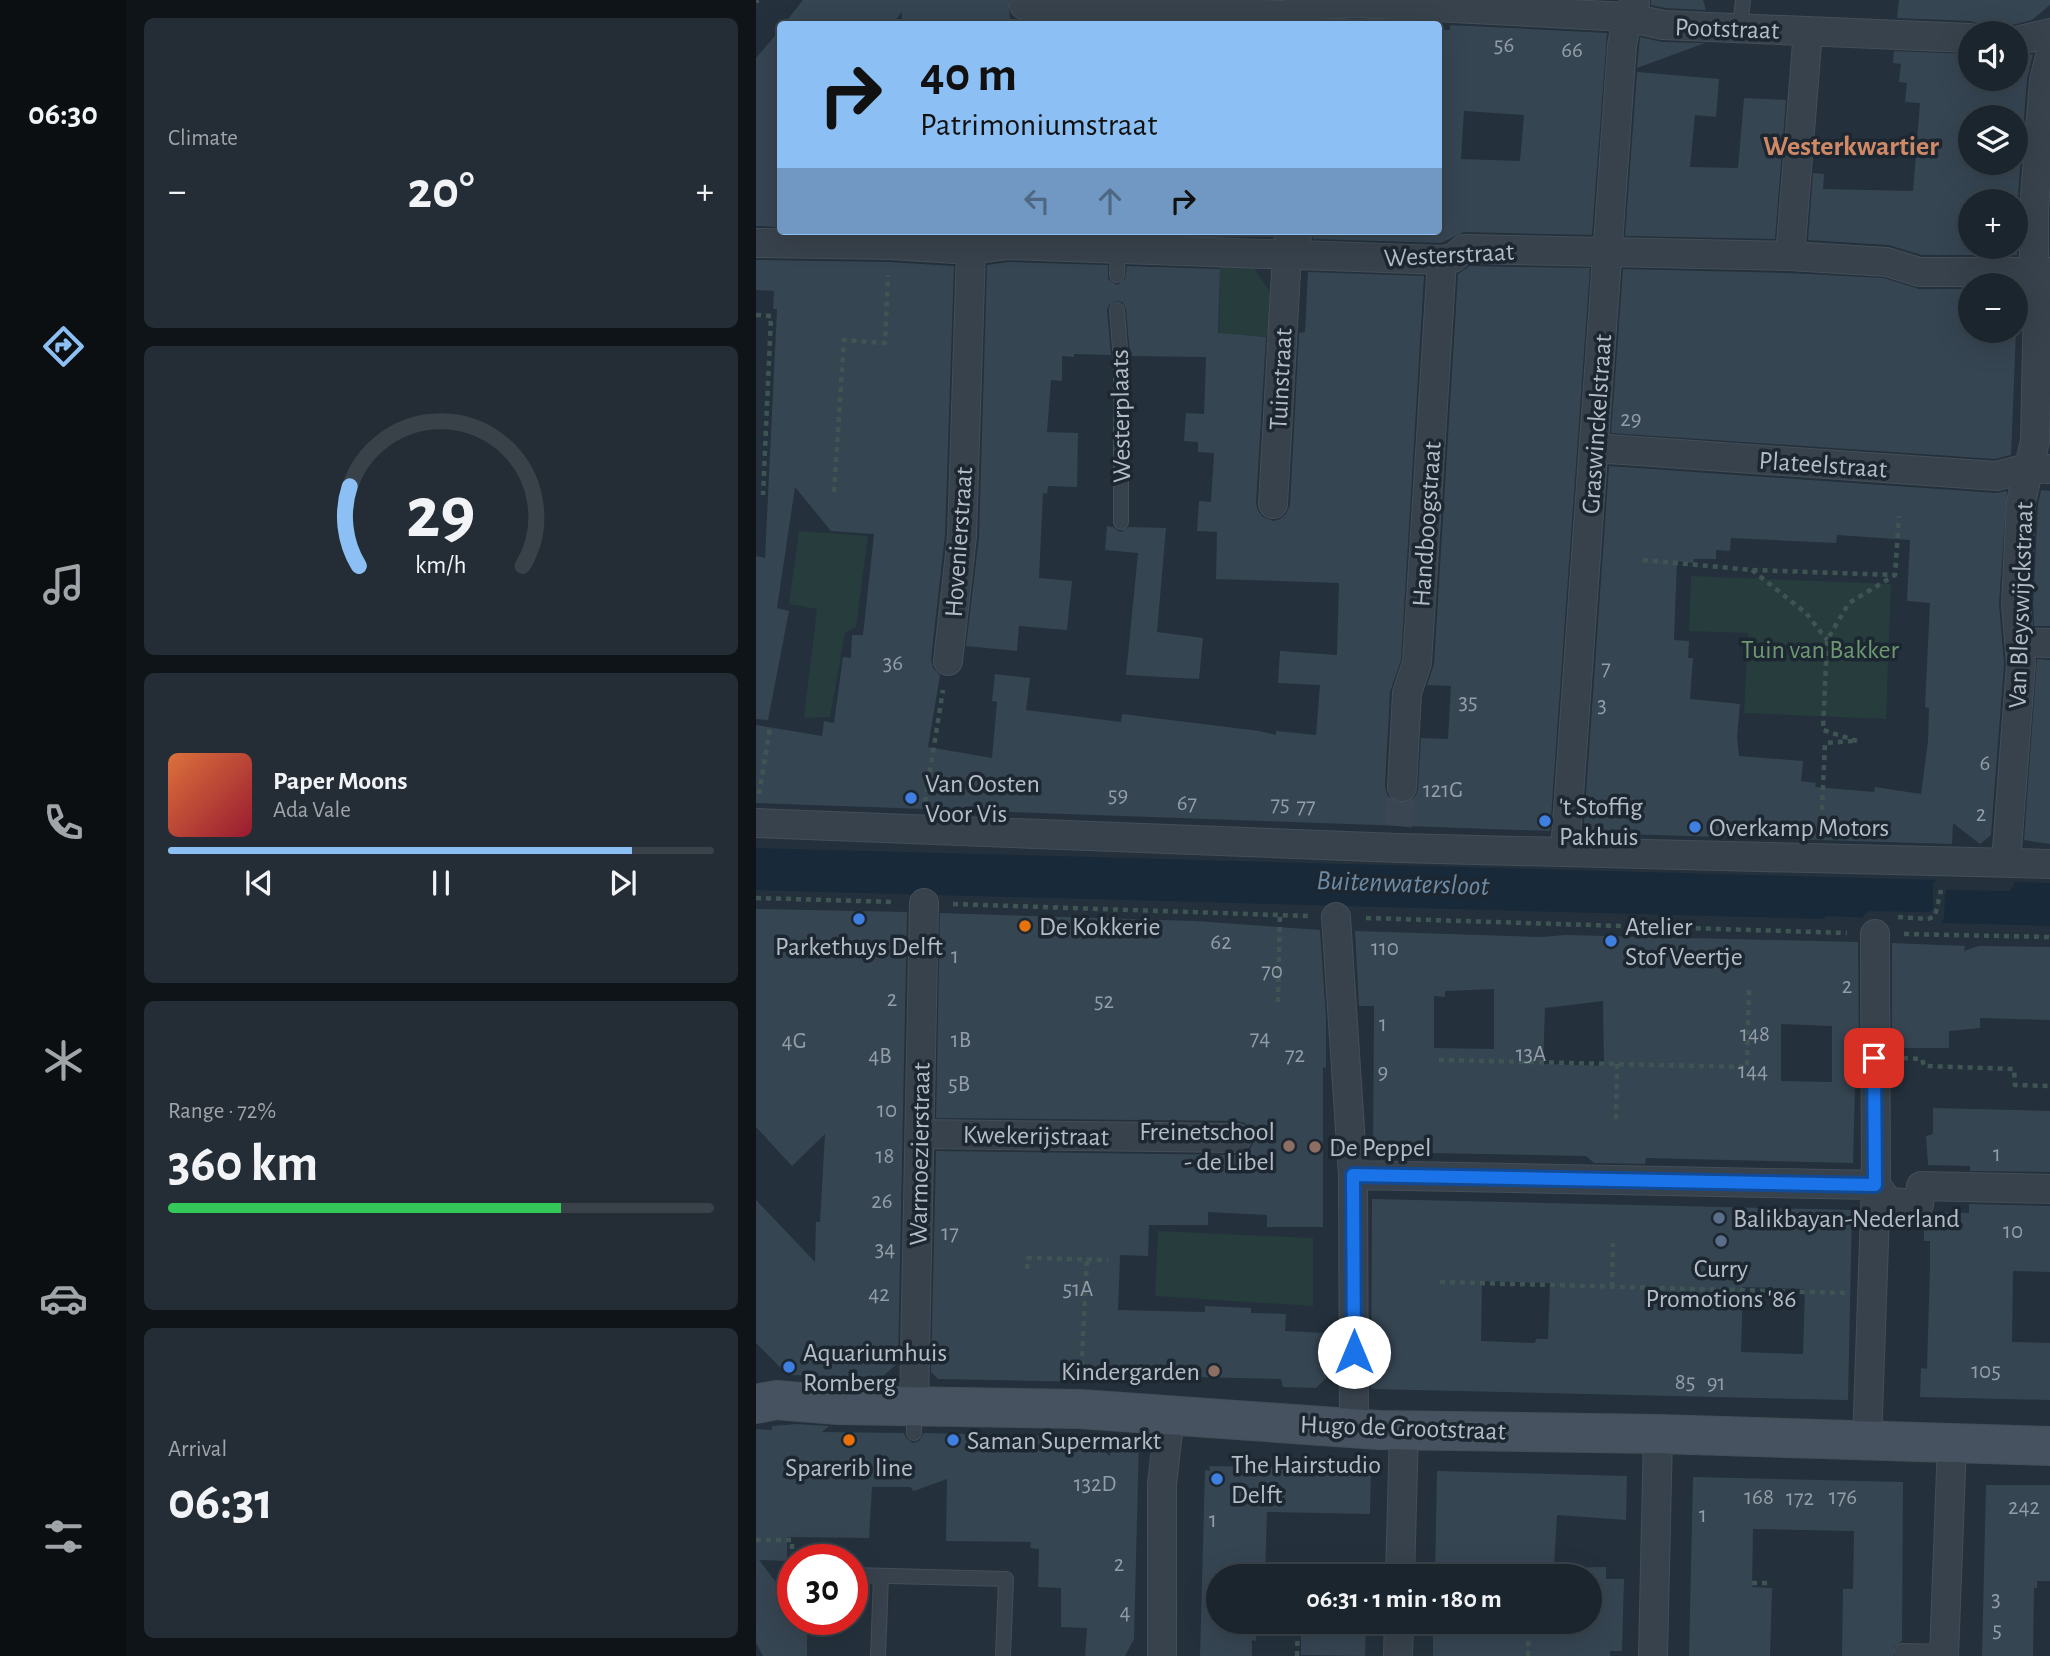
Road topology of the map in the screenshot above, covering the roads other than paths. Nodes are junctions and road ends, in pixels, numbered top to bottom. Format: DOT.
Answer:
graph roads {
  1 [pos="1743,0"];
  2 [pos="1632,8"];
  3 [pos="1024,10"];
  4 [pos="1307,18"];
  5 [pos="1740,28"];
  6 [pos="1808,31"];
  7 [pos="2050,33"];
  8 [pos="1958,37"];
  9 [pos="2028,38"];
  10 [pos="2050,56"];
  11 [pos="1008,238"];
  12 [pos="1295,241"];
  13 [pos="756,243"];
  14 [pos="971,250"];
  15 [pos="1607,252"];
  16 [pos="1790,257"];
  17 [pos="1442,260"];
  18 [pos="2042,272"];
  19 [pos="1117,310"];
  20 [pos="1594,448"];
  21 [pos="2039,469"];
  22 [pos="1273,503"];
  23 [pos="1121,522"];
  24 [pos="2020,642"];
  25 [pos="2050,643"];
  26 [pos="948,661"];
  27 [pos="1402,787"];
  28 [pos="757,813"];
  29 [pos="1565,852"];
  30 [pos="2006,862"];
  31 [pos="2050,864"];
  32 [pos="924,903"];
  33 [pos="1336,917"];
  34 [pos="1885,926"];
  35 [pos="919,1133"];
  36 [pos="1237,1138"];
  37 [pos="1353,1175"];
  38 [pos="1875,1185"];
  39 [pos="2050,1189"];
  40 [pos="763,1395"];
  41 [pos="1170,1415"];
  42 [pos="914,1419"];
  43 [pos="1354,1428"];
  44 [pos="1404,1430"];
  45 [pos="1658,1434"];
  46 [pos="1867,1442"];
  47 [pos="1952,1443"];
  48 [pos="2050,1446"];
  49 [pos="1400,1564"];
  50 [pos="868,1576"];
  51 [pos="881,1576"];
  52 [pos="1399,1634"];
  53 [pos="1902,1651"];
  54 [pos="1944,1654"];
  55 [pos="878,1656"];
  56 [pos="1003,1656"];
  57 [pos="1162,1656"];
  58 [pos="1398,1656"];
  59 [pos="1653,1656"];
  1 -- 5 [label="lane"];
  2 -- 4 [label="street, Pootstraat"];
  2 -- 5 [label="street, Pootstraat"];
  2 -- 15 [label="street, Graswinckelstraat"];
  3 -- 4 [label="street, Pootstraat"];
  5 -- 6 [label="street, Pootstraat"];
  6 -- 8 [label="street, Pootstraat"];
  6 -- 16 [label="street"];
  7 -- 9 [label="street"];
  10 -- 18 [label="street, Van Bleyswijckstraat"];
  11 -- 12 [label="street, Westerstraat"];
  11 -- 14 [label="street, Westerstraat"];
  12 -- 17 [label="street, Westerstraat"];
  12 -- 22 [label="street, Tuinstraat"];
  13 -- 14 [label="street, Westerstraat"];
  14 -- 26 [label="street, Hovenierstraat"];
  15 -- 16 [label="street, Westerstraat"];
  15 -- 17 [label="street, Westerstraat"];
  15 -- 20 [label="street, Graswinckelstraat"];
  16 -- 18 [label="street, Westerstraat"];
  17 -- 27 [label="street, Handboogstraat"];
  18 -- 21 [label="street, Van Bleyswijckstraat"];
  19 -- 23 [label="lane, Westerplaats"];
  20 -- 21 [label="street, Plateelstraat"];
  20 -- 29 [label="street, Graswinckelstraat"];
  21 -- 24 [label="street, Van Bleyswijckstraat"];
  24 -- 25 [label="street"];
  24 -- 30 [label="street, Van Bleyswijckstraat"];
  28 -- 29 [label="street"];
  29 -- 30 [label="street"];
  30 -- 31 [label="street"];
  32 -- 35 [label="street, Warmoezierstraat"];
  33 -- 37 [label="street"];
  34 -- 38 [label="street"];
  35 -- 36 [label="street, Kwekerijstraat"];
  35 -- 42 [label="street, Warmoezierstraat"];
  37 -- 38 [label="street"];
  37 -- 43 [label="street"];
  38 -- 39 [label="street"];
  38 -- 46 [label="street"];
  40 -- 42 [label="street, Hugo de Grootstraat"];
  41 -- 42 [label="street, Hugo de Grootstraat"];
  41 -- 43 [label="street, Hugo de Grootstraat"];
  41 -- 57 [label="street"];
  43 -- 44 [label="street, Hugo de Grootstraat"];
  44 -- 45 [label="street, Hugo de Grootstraat"];
  44 -- 49 [label="street"];
  45 -- 46 [label="street, Hugo de Grootstraat"];
  45 -- 59 [label="street"];
  46 -- 47 [label="street, Hugo de Grootstraat"];
  47 -- 48 [label="street, Hugo de Grootstraat"];
  47 -- 54 [label="street"];
  50 -- 51 [label="lane"];
  51 -- 55 [label="lane"];
  51 -- 56 [label="lane"];
  52 -- 58 [label="street"];
  53 -- 54 [label="lane"];
}
